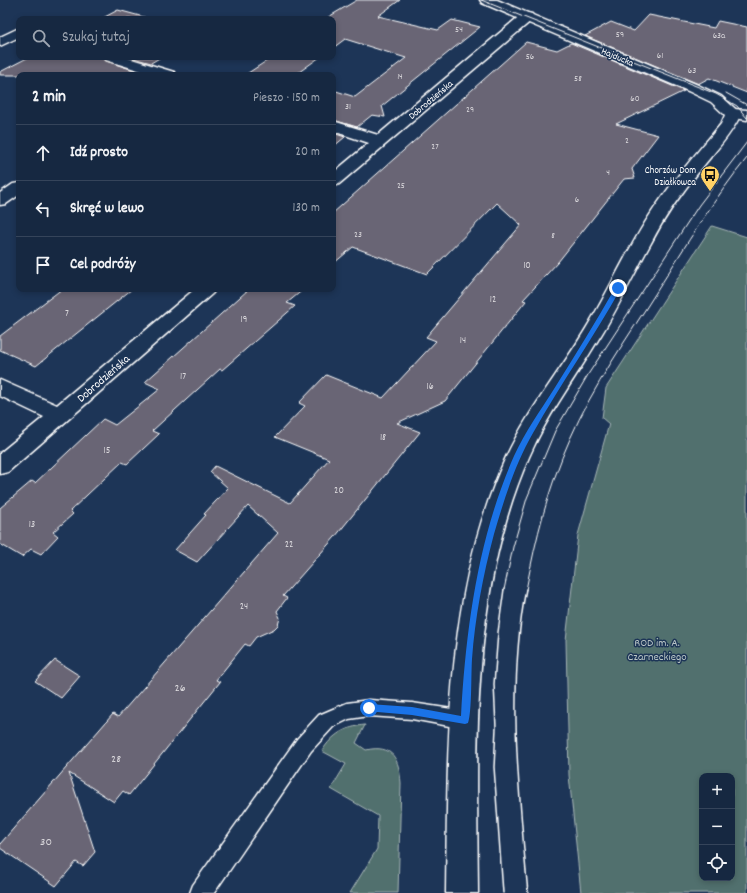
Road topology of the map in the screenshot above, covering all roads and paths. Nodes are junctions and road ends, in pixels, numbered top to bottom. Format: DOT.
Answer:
graph roads {
  1 [pos="486,0"];
  2 [pos="527,17"];
  3 [pos="16,34"];
  4 [pos="0,42"];
  5 [pos="121,60"];
  6 [pos="159,72"];
  7 [pos="740,115"];
  8 [pos="336,127"];
  9 [pos="380,141"];
  10 [pos="336,178"];
  11 [pos="16,190"];
  12 [pos="0,200"];
  13 [pos="202,292"];
  14 [pos="0,387"];
  15 [pos="59,415"];
  16 [pos="0,466"];
  17 [pos="465,720"];
  18 [pos="201,893"];
  19 [pos="462,893"];
  1 -- 2 [label="street, Hajducka"];
  2 -- 7 [label="street, Hajducka"];
  2 -- 9 [label="street, Dobrodzieńska"];
  3 -- 4 [label="street"];
  5 -- 6 [label="street"];
  7 -- 17 [label="street"];
  8 -- 9 [label="street"];
  9 -- 10 [label="street, Dobrodzieńska"];
  11 -- 12 [label="street"];
  13 -- 15 [label="street, Dobrodzieńska"];
  14 -- 15 [label="street"];
  15 -- 16 [label="street, Dobrodzieńska"];
  17 -- 18 [label="lane"];
  17 -- 19 [label="street"];
}
